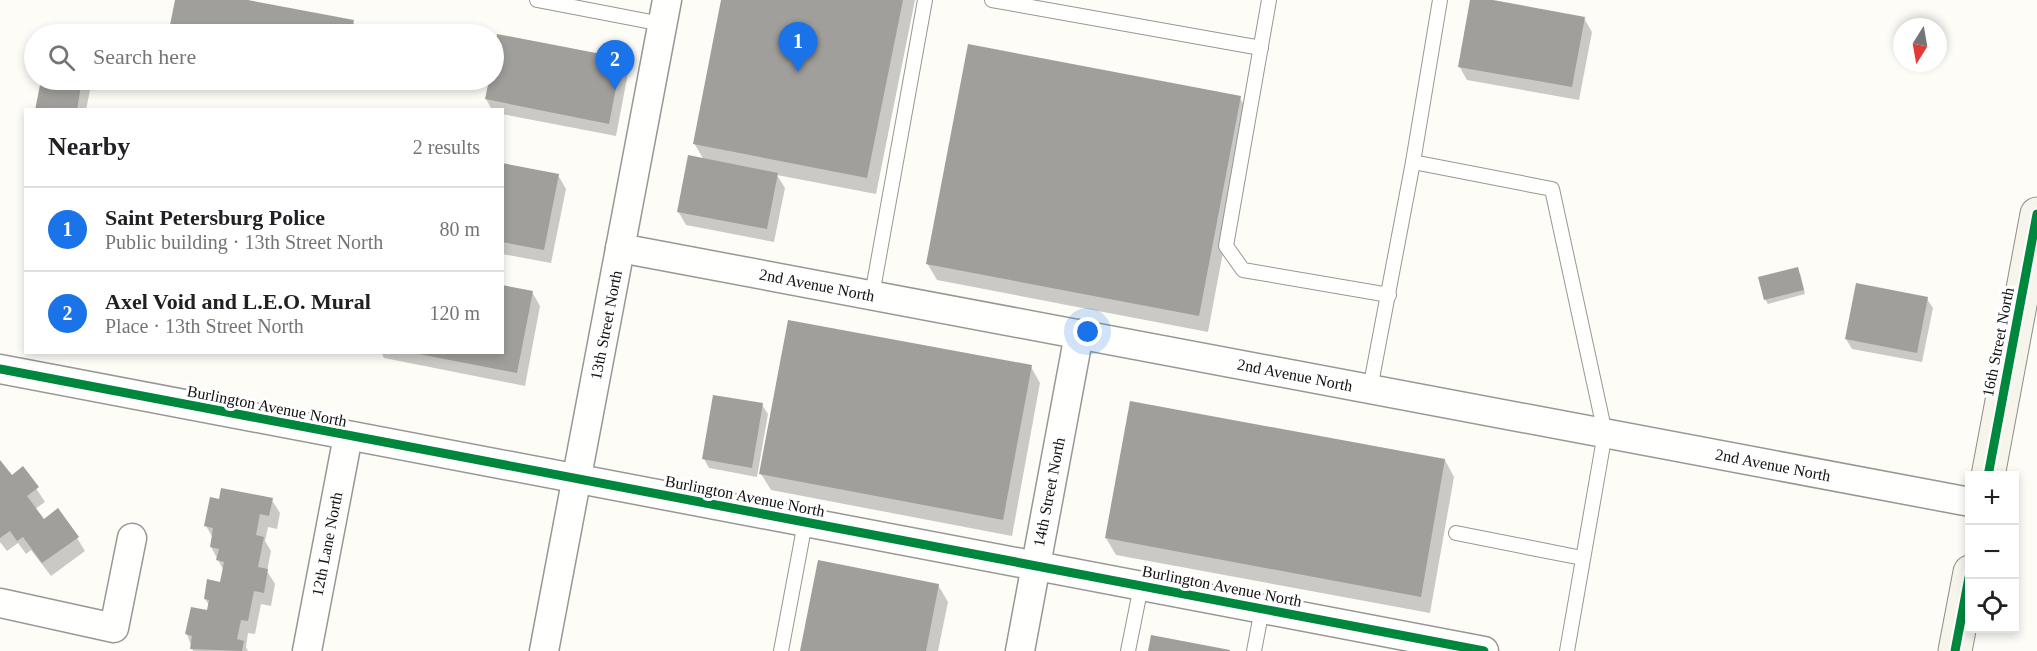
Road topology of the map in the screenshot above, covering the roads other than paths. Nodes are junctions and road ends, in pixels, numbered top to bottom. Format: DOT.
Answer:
graph roads {
  1 [pos="537,0"];
  2 [pos="926,0"];
  3 [pos="992,0"];
  4 [pos="1269,0"];
  5 [pos="1440,0"];
  6 [pos="665,12"];
  7 [pos="1261,48"];
  8 [pos="1413,162"];
  9 [pos="2037,214"];
  10 [pos="620,248"];
  11 [pos="872,295"];
  12 [pos="1389,295"];
  13 [pos="1079,334"];
  14 [pos="0,369"];
  15 [pos="1370,389"];
  16 [pos="1605,434"];
  17 [pos="348,436"];
  18 [pos="1989,471"];
  19 [pos="577,479"];
  20 [pos="1965,501"];
  21 [pos="805,523"];
  22 [pos="1456,533"];
  23 [pos="132,538"];
  24 [pos="1582,558"];
  25 [pos="1036,566"];
  26 [pos="1969,579"];
  27 [pos="1141,586"];
  28 [pos="0,603"];
  29 [pos="1262,609"];
  30 [pos="307,651"];
  31 [pos="544,651"];
  32 [pos="781,651"];
  33 [pos="1020,651"];
  34 [pos="1128,651"];
  35 [pos="1254,651"];
  36 [pos="1484,651"];
  37 [pos="1567,651"];
  38 [pos="1955,651"];
  1 -- 6 [label="lane"];
  2 -- 11 [label="lane"];
  3 -- 7 [label="lane"];
  4 -- 7 [label="lane"];
  5 -- 8 [label="lane"];
  6 -- 10 [label="street, 13th Street North"];
  7 -- 12 [label="lane"];
  8 -- 12 [label="lane"];
  8 -- 16 [label="lane"];
  9 -- 18 [label="street, 16th Street North"];
  10 -- 11 [label="street, 2nd Avenue North"];
  10 -- 19 [label="street, 13th Street North"];
  11 -- 13 [label="street, 2nd Avenue North"];
  12 -- 15 [label="lane"];
  13 -- 15 [label="street, 2nd Avenue North"];
  13 -- 25 [label="street, 14th Street North"];
  14 -- 17 [label="street, Burlington Avenue North"];
  15 -- 16 [label="street, 2nd Avenue North"];
  16 -- 20 [label="street, 2nd Avenue North"];
  16 -- 24 [label="lane"];
  17 -- 19 [label="street, Burlington Avenue North"];
  17 -- 30 [label="street, 12th Lane North"];
  19 -- 21 [label="street, Burlington Avenue North"];
  19 -- 31 [label="street, 13th Street North"];
  21 -- 25 [label="street, Burlington Avenue North"];
  21 -- 32 [label="lane"];
  22 -- 24 [label="lane"];
  23 -- 28 [label="street"];
  24 -- 37 [label="lane"];
  25 -- 27 [label="street, Burlington Avenue North"];
  25 -- 33 [label="street, 14th Street North"];
  26 -- 38 [label="street"];
  27 -- 29 [label="street, Burlington Avenue North"];
  27 -- 34 [label="lane"];
  29 -- 35 [label="lane"];
  29 -- 36 [label="street, Burlington Avenue North"];
}
